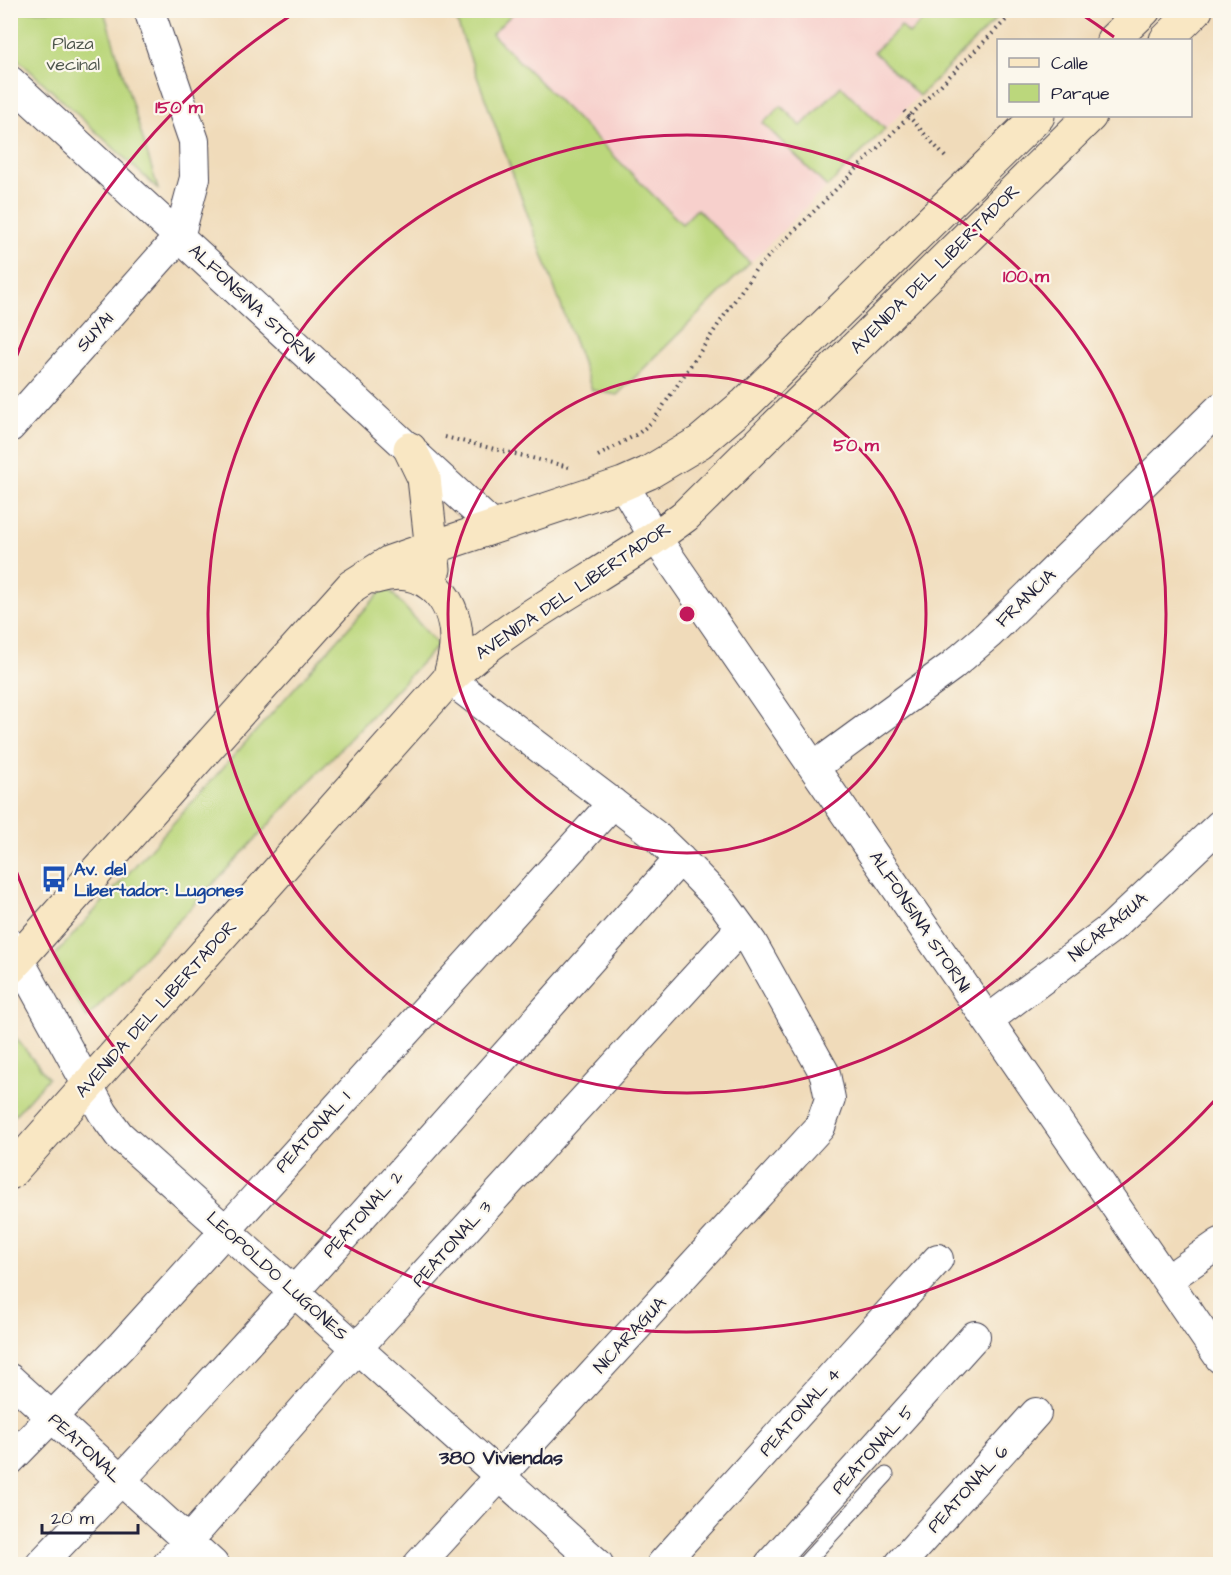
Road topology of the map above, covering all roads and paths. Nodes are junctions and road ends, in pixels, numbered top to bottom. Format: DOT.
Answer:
graph roads {
  1 [pos="149,10"];
  2 [pos="1016,10"];
  3 [pos="1144,10"];
  4 [pos="1196,10"];
  5 [pos="1114,39"];
  6 [pos="1167,39"];
  7 [pos="10,81"];
  8 [pos="904,111"];
  9 [pos="909,116"];
  10 [pos="1037,117"];
  11 [pos="1089,117"];
  12 [pos="948,160"];
  13 [pos="179,237"];
  14 [pos="1221,408"];
  15 [pos="10,428"];
  16 [pos="444,436"];
  17 [pos="410,449"];
  18 [pos="591,459"];
  19 [pos="577,466"];
  20 [pos="623,484"];
  21 [pos="494,527"];
  22 [pos="657,537"];
  23 [pos="431,548"];
  24 [pos="352,586"];
  25 [pos="442,593"];
  26 [pos="449,679"];
  27 [pos="814,767"];
  28 [pos="613,803"];
  29 [pos="1221,825"];
  30 [pos="680,859"];
  31 [pos="741,928"];
  32 [pos="13,957"];
  33 [pos="988,1020"];
  34 [pos="89,1084"];
  35 [pos="10,1173"];
  36 [pos="224,1230"];
  37 [pos="1221,1243"];
  38 [pos="938,1260"];
  39 [pos="1167,1280"];
  40 [pos="293,1291"];
  41 [pos="975,1335"];
  42 [pos="357,1348"];
  43 [pos="1221,1358"];
  44 [pos="10,1379"];
  45 [pos="1036,1413"];
  46 [pos="52,1417"];
  47 [pos="10,1460"];
  48 [pos="886,1475"];
  49 [pos="500,1476"];
  50 [pos="121,1481"];
  51 [pos="188,1541"];
  52 [pos="41,1564"];
  53 [pos="168,1564"];
  54 [pos="213,1564"];
  55 [pos="419,1564"];
  56 [pos="598,1564"];
  57 [pos="662,1564"];
  58 [pos="770,1564"];
  59 [pos="804,1564"];
  60 [pos="900,1564"];
  1 -- 13 [label="street"];
  2 -- 9 [label="path"];
  3 -- 5 [label="main road"];
  4 -- 6 [label="main road"];
  7 -- 13 [label="street, ALFONSINA STORNI"];
  8 -- 9 [label="path"];
  9 -- 12 [label="path"];
  9 -- 18 [label="path"];
  10 -- 20 [label="main road, AVENIDA DEL LIBERTADOR"];
  11 -- 22 [label="main road, AVENIDA DEL LIBERTADOR"];
  13 -- 15 [label="street, SUYAI"];
  13 -- 17 [label="street, ALFONSINA STORNI"];
  14 -- 27 [label="street, FRANCIA"];
  16 -- 19 [label="path"];
  17 -- 21 [label="street, ALFONSINA STORNI"];
  17 -- 23 [label="main road"];
  20 -- 21 [label="main road, AVENIDA DEL LIBERTADOR"];
  20 -- 22 [label="street, ALFONSINA STORNI"];
  21 -- 23 [label="main road, AVENIDA DEL LIBERTADOR"];
  22 -- 26 [label="main road, AVENIDA DEL LIBERTADOR"];
  22 -- 27 [label="street, ALFONSINA STORNI"];
  23 -- 24 [label="main road, AVENIDA DEL LIBERTADOR"];
  23 -- 25 [label="main road"];
  24 -- 25 [label="main road"];
  24 -- 32 [label="main road, AVENIDA DEL LIBERTADOR"];
  25 -- 26 [label="main road"];
  26 -- 28 [label="street"];
  26 -- 34 [label="main road, AVENIDA DEL LIBERTADOR"];
  27 -- 33 [label="street, ALFONSINA STORNI"];
  28 -- 30 [label="street"];
  28 -- 36 [label="street, PEATONAL 1"];
  29 -- 33 [label="street, NICARAGUA"];
  30 -- 31 [label="street"];
  30 -- 40 [label="street, PEATONAL 2"];
  31 -- 42 [label="street, PEATONAL 3"];
  31 -- 49 [label="street, NICARAGUA"];
  32 -- 34 [label="street, LEOPOLDO LUGONES"];
  33 -- 39 [label="street, ALFONSINA STORNI"];
  34 -- 35 [label="main road, AVENIDA DEL LIBERTADOR"];
  34 -- 36 [label="street, LEOPOLDO LUGONES"];
  36 -- 40 [label="street, LEOPOLDO LUGONES"];
  36 -- 46 [label="street, PEATONAL 1"];
  37 -- 39 [label="street"];
  38 -- 57 [label="street, PEATONAL 4"];
  39 -- 43 [label="street, ALFONSINA STORNI"];
  40 -- 42 [label="street, LEOPOLDO LUGONES"];
  40 -- 50 [label="street, PEATONAL 2"];
  41 -- 58 [label="street, PEATONAL 5"];
  42 -- 49 [label="street, LEOPOLDO LUGONES"];
  42 -- 51 [label="street, PEATONAL 3"];
  44 -- 46 [label="street, PEATONAL"];
  45 -- 60 [label="street, PEATONAL 6"];
  46 -- 47 [label="street, PEATONAL 1"];
  46 -- 50 [label="street, PEATONAL"];
  48 -- 59 [label="lane"];
  49 -- 55 [label="street, NICARAGUA"];
  49 -- 56 [label="street, LEOPOLDO LUGONES"];
  50 -- 51 [label="street, PEATONAL"];
  50 -- 52 [label="street, PEATONAL 2"];
  51 -- 53 [label="street, PEATONAL 3"];
  51 -- 54 [label="street, PEATONAL"];
}
